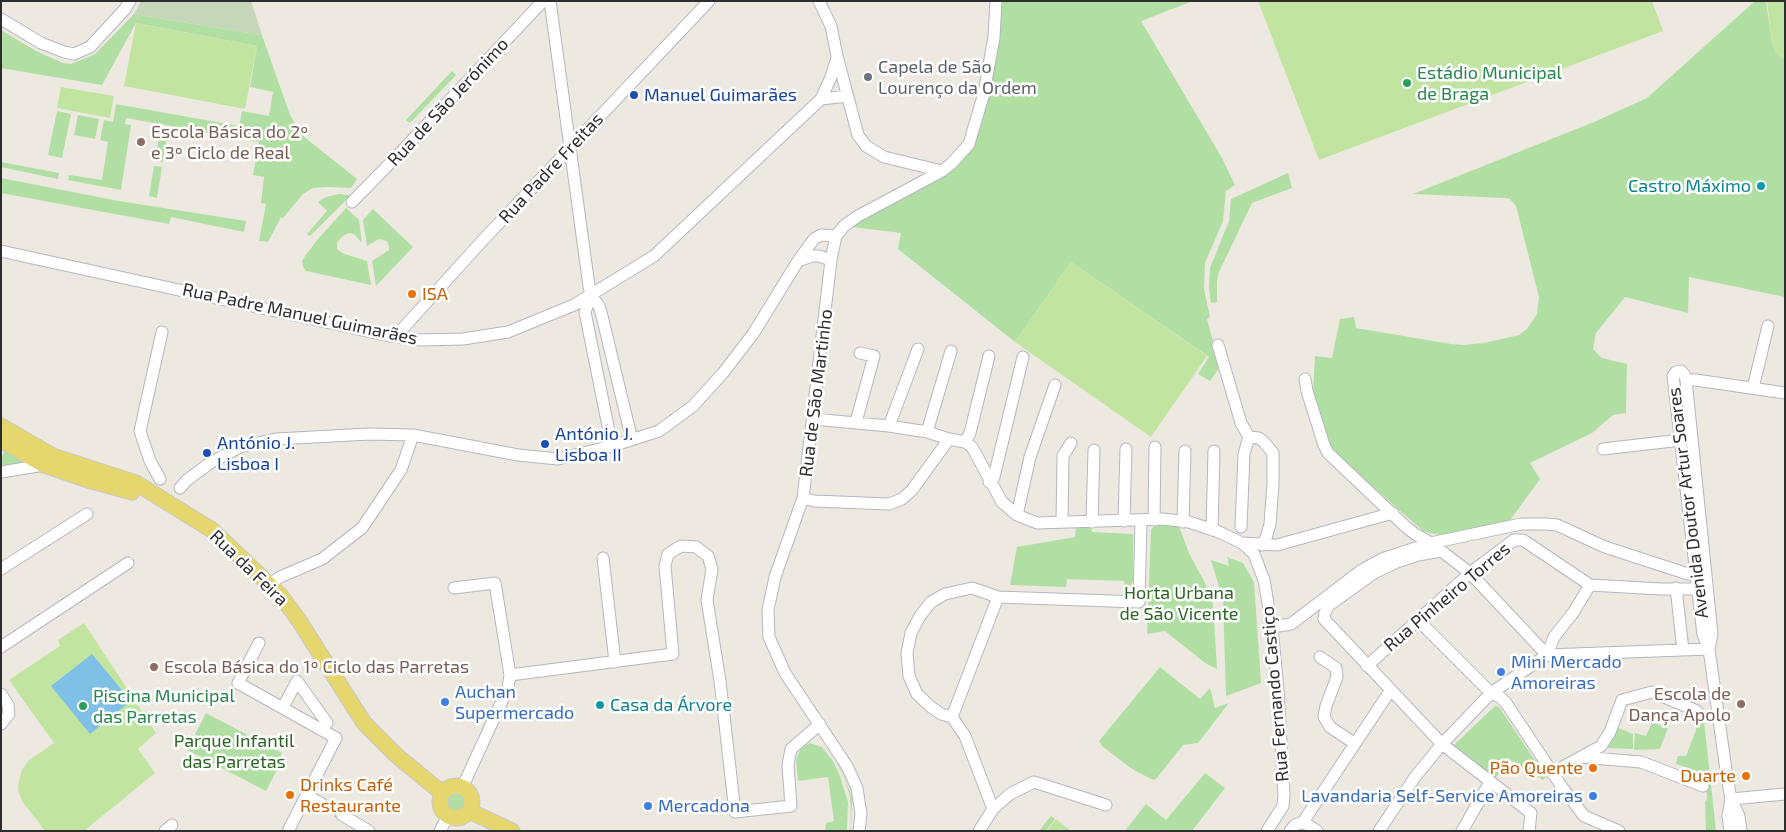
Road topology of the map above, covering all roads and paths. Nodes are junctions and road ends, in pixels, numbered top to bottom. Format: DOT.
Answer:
graph roads {
  1 [pos="130,1"];
  2 [pos="543,1"];
  3 [pos="550,1"];
  4 [pos="709,1"];
  5 [pos="819,1"];
  6 [pos="996,1"];
  7 [pos="1,19"];
  8 [pos="837,56"];
  9 [pos="848,96"];
  10 [pos="821,99"];
  11 [pos="570,148"];
  12 [pos="942,171"];
  13 [pos="352,202"];
  14 [pos="836,236"];
  15 [pos="1,251"];
  16 [pos="832,260"];
  17 [pos="798,261"];
  18 [pos="591,295"];
  19 [pos="1768,326"];
  20 [pos="162,332"];
  21 [pos="396,336"];
  22 [pos="1218,345"];
  23 [pos="918,349"];
  24 [pos="951,351"];
  25 [pos="860,353"];
  26 [pos="989,356"];
  27 [pos="1023,357"];
  28 [pos="1305,379"];
  29 [pos="1686,380"];
  30 [pos="1055,385"];
  31 [pos="1753,388"];
  32 [pos="1785,393"];
  33 [pos="813,419"];
  34 [pos="856,422"];
  35 [pos="1,426"];
  36 [pos="890,426"];
  37 [pos="928,432"];
  38 [pos="413,435"];
  39 [pos="1249,437"];
  40 [pos="949,439"];
  41 [pos="1,440"];
  42 [pos="632,440"];
  43 [pos="1681,440"];
  44 [pos="965,442"];
  45 [pos="1071,443"];
  46 [pos="1,446"];
  47 [pos="612,446"];
  48 [pos="1156,447"];
  49 [pos="1126,449"];
  50 [pos="1603,449"];
  51 [pos="1,450"];
  52 [pos="1094,450"];
  53 [pos="1185,451"];
  54 [pos="1214,451"];
  55 [pos="49,461"];
  56 [pos="1,472"];
  57 [pos="160,479"];
  58 [pos="989,482"];
  59 [pos="180,488"];
  60 [pos="154,496"];
  61 [pos="803,498"];
  62 [pos="177,508"];
  63 [pos="87,514"];
  64 [pos="1393,514"];
  65 [pos="1017,515"];
  66 [pos="1154,520"];
  67 [pos="1124,521"];
  68 [pos="1141,521"];
  69 [pos="1062,522"];
  70 [pos="1092,522"];
  71 [pos="1182,522"];
  72 [pos="1241,527"];
  73 [pos="1212,530"];
  74 [pos="1242,543"];
  75 [pos="1431,543"];
  76 [pos="1262,545"];
  77 [pos="1441,551"];
  78 [pos="603,558"];
  79 [pos="128,563"];
  80 [pos="1,569"];
  81 [pos="1470,573"];
  82 [pos="1696,574"];
  83 [pos="270,584"];
  84 [pos="1590,585"];
  85 [pos="454,588"];
  86 [pos="1676,588"];
  87 [pos="1698,589"];
  88 [pos="998,597"];
  89 [pos="1418,620"];
  90 [pos="1272,628"];
  91 [pos="259,643"];
  92 [pos="1,647"];
  93 [pos="1709,649"];
  94 [pos="1683,650"];
  95 [pos="1547,656"];
  96 [pos="1320,657"];
  97 [pos="615,662"];
  98 [pos="1367,666"];
  99 [pos="510,675"];
  100 [pos="1390,691"];
  101 [pos="1491,693"];
  102 [pos="1,694"];
  103 [pos="283,707"];
  104 [pos="1697,711"];
  105 [pos="952,717"];
  106 [pos="327,723"];
  107 [pos="1,724"];
  108 [pos="820,724"];
  109 [pos="1354,743"];
  110 [pos="1442,744"];
  111 [pos="1581,756"];
  112 [pos="1552,773"];
  113 [pos="1490,782"];
  114 [pos="1703,786"];
  115 [pos="462,788"];
  116 [pos="442,794"];
  117 [pos="1785,794"];
  118 [pos="308,796"];
  119 [pos="1731,799"];
  120 [pos="322,804"];
  121 [pos="1106,805"];
  122 [pos="993,809"];
  123 [pos="470,811"];
  124 [pos="342,815"];
  125 [pos="448,816"];
  126 [pos="1303,822"];
  127 [pos="1616,830"];
  128 [pos="290,831"];
  129 [pos="369,831"];
  130 [pos="440,831"];
  131 [pos="512,831"];
  132 [pos="858,831"];
  133 [pos="979,831"];
  134 [pos="1267,831"];
  135 [pos="1290,831"];
  136 [pos="1317,831"];
  137 [pos="1379,831"];
  138 [pos="1462,831"];
  139 [pos="1529,831"];
  140 [pos="1730,831"];
  141 [pos="1741,831"];
  1 -- 7 [label="street"];
  2 -- 13 [label="street, Rua de São Jerónimo"];
  3 -- 11 [label="street"];
  4 -- 11 [label="street, Rua Padre Freitas"];
  5 -- 8 [label="street"];
  6 -- 12 [label="street"];
  8 -- 9 [label="street"];
  8 -- 10 [label="street, Rua Padre Manuel Guimarães"];
  9 -- 10 [label="street"];
  9 -- 12 [label="street"];
  10 -- 18 [label="street, Rua Padre Manuel Guimarães"];
  11 -- 18 [label="street"];
  11 -- 21 [label="street, Rua Padre Freitas"];
  12 -- 14 [label="street"];
  14 -- 16 [label="street, Rua de São Martinho"];
  14 -- 17 [label="street"];
  15 -- 21 [label="street, Rua Padre Manuel Guimarães"];
  16 -- 17 [label="street"];
  16 -- 33 [label="street, Rua de São Martinho"];
  17 -- 42 [label="street"];
  18 -- 21 [label="street, Rua Padre Manuel Guimarães"];
  18 -- 42 [label="street"];
  18 -- 47 [label="street"];
  19 -- 31 [label="street"];
  20 -- 57 [label="street"];
  22 -- 39 [label="street"];
  23 -- 36 [label="street"];
  24 -- 37 [label="street"];
  25 -- 34 [label="street"];
  26 -- 44 [label="street"];
  27 -- 58 [label="street"];
  28 -- 64 [label="street"];
  29 -- 31 [label="street"];
  29 -- 43 [label="street, Avenida Doutor Artur Soares"];
  29 -- 93 [label="street, Avenida Doutor Artur Soares"];
  30 -- 65 [label="street"];
  31 -- 32 [label="street"];
  33 -- 34 [label="street"];
  33 -- 61 [label="street, Rua de São Martinho"];
  34 -- 36 [label="street"];
  35 -- 55 [label="main road, Rua da Feira"];
  36 -- 37 [label="street"];
  37 -- 40 [label="street"];
  38 -- 47 [label="street"];
  38 -- 59 [label="street"];
  38 -- 83 [label="street"];
  39 -- 72 [label="street"];
  39 -- 76 [label="street"];
  40 -- 44 [label="street"];
  40 -- 61 [label="street"];
  41 -- 55 [label="main road, Rua da Feira"];
  42 -- 47 [label="street"];
  43 -- 50 [label="street"];
  43 -- 82 [label="street, Avenida Doutor Artur Soares"];
  44 -- 58 [label="street"];
  45 -- 69 [label="street"];
  46 -- 51 [label="street"];
  48 -- 66 [label="street"];
  49 -- 67 [label="street"];
  52 -- 70 [label="street"];
  53 -- 71 [label="street"];
  54 -- 73 [label="street"];
  55 -- 56 [label="street, Rua da Feira"];
  55 -- 60 [label="main road, Rua da Feira"];
  57 -- 59 [label="street"];
  57 -- 60 [label="street"];
  58 -- 65 [label="street"];
  59 -- 62 [label="street"];
  60 -- 62 [label="main road, Rua da Feira"];
  61 -- 108 [label="street, Rua de São Martinho"];
  62 -- 83 [label="main road, Rua da Feira"];
  63 -- 80 [label="street"];
  64 -- 75 [label="street"];
  64 -- 76 [label="street"];
  65 -- 69 [label="street"];
  66 -- 68 [label="street"];
  66 -- 71 [label="street"];
  67 -- 68 [label="street"];
  67 -- 70 [label="street"];
  68 -- 88 [label="street"];
  69 -- 70 [label="street"];
  71 -- 73 [label="street"];
  73 -- 74 [label="street"];
  74 -- 76 [label="street"];
  74 -- 90 [label="street, Rua Fernando Castiço"];
  75 -- 77 [label="street"];
  75 -- 82 [label="street"];
  75 -- 90 [label="street"];
  77 -- 81 [label="street"];
  77 -- 98 [label="street"];
  78 -- 97 [label="street"];
  79 -- 92 [label="street"];
  81 -- 84 [label="street, Rua Pinheiro Torres"];
  81 -- 89 [label="street, Rua Pinheiro Torres"];
  81 -- 95 [label="street"];
  82 -- 87 [label="street, Avenida Doutor Artur Soares"];
  83 -- 116 [label="main road, Rua da Feira"];
  84 -- 86 [label="street"];
  84 -- 95 [label="street"];
  85 -- 99 [label="street"];
  86 -- 87 [label="street"];
  86 -- 94 [label="street"];
  87 -- 93 [label="street, Avenida Doutor Artur Soares"];
  88 -- 105 [label="street"];
  88 -- 105 [label="street"];
  89 -- 98 [label="street, Rua Pinheiro Torres"];
  89 -- 101 [label="street"];
  90 -- 134 [label="street, Rua Fernando Castiço"];
  91 -- 103 [label="street"];
  93 -- 94 [label="street"];
  93 -- 119 [label="street, Avenida Doutor Artur Soares"];
  94 -- 95 [label="street"];
  95 -- 101 [label="street"];
  96 -- 109 [label="street"];
  97 -- 99 [label="street"];
  97 -- 108 [label="street"];
  98 -- 100 [label="street"];
  99 -- 115 [label="street"];
  100 -- 109 [label="street"];
  100 -- 110 [label="street"];
  101 -- 110 [label="street"];
  101 -- 112 [label="street"];
  102 -- 107 [label="street"];
  103 -- 106 [label="street"];
  103 -- 118 [label="street"];
  104 -- 111 [label="street"];
  105 -- 122 [label="street"];
  108 -- 132 [label="street, Rua de São Martinho"];
  109 -- 126 [label="street"];
  110 -- 113 [label="street"];
  110 -- 137 [label="street"];
  111 -- 112 [label="street"];
  111 -- 114 [label="street"];
  112 -- 127 [label="street"];
  113 -- 138 [label="street"];
  113 -- 139 [label="street"];
  115 -- 116 [label="main road"];
  115 -- 123 [label="main road"];
  116 -- 125 [label="main road"];
  117 -- 119 [label="street"];
  118 -- 120 [label="street"];
  118 -- 128 [label="street"];
  119 -- 140 [label="street, Avenida Doutor Artur Soares"];
  119 -- 141 [label="street, Avenida Doutor Artur Soares"];
  121 -- 122 [label="street"];
  122 -- 133 [label="street"];
  123 -- 125 [label="main road"];
  123 -- 131 [label="main road"];
  124 -- 129 [label="street"];
  125 -- 130 [label="street"];
  126 -- 135 [label="street"];
  126 -- 136 [label="street"];
}
